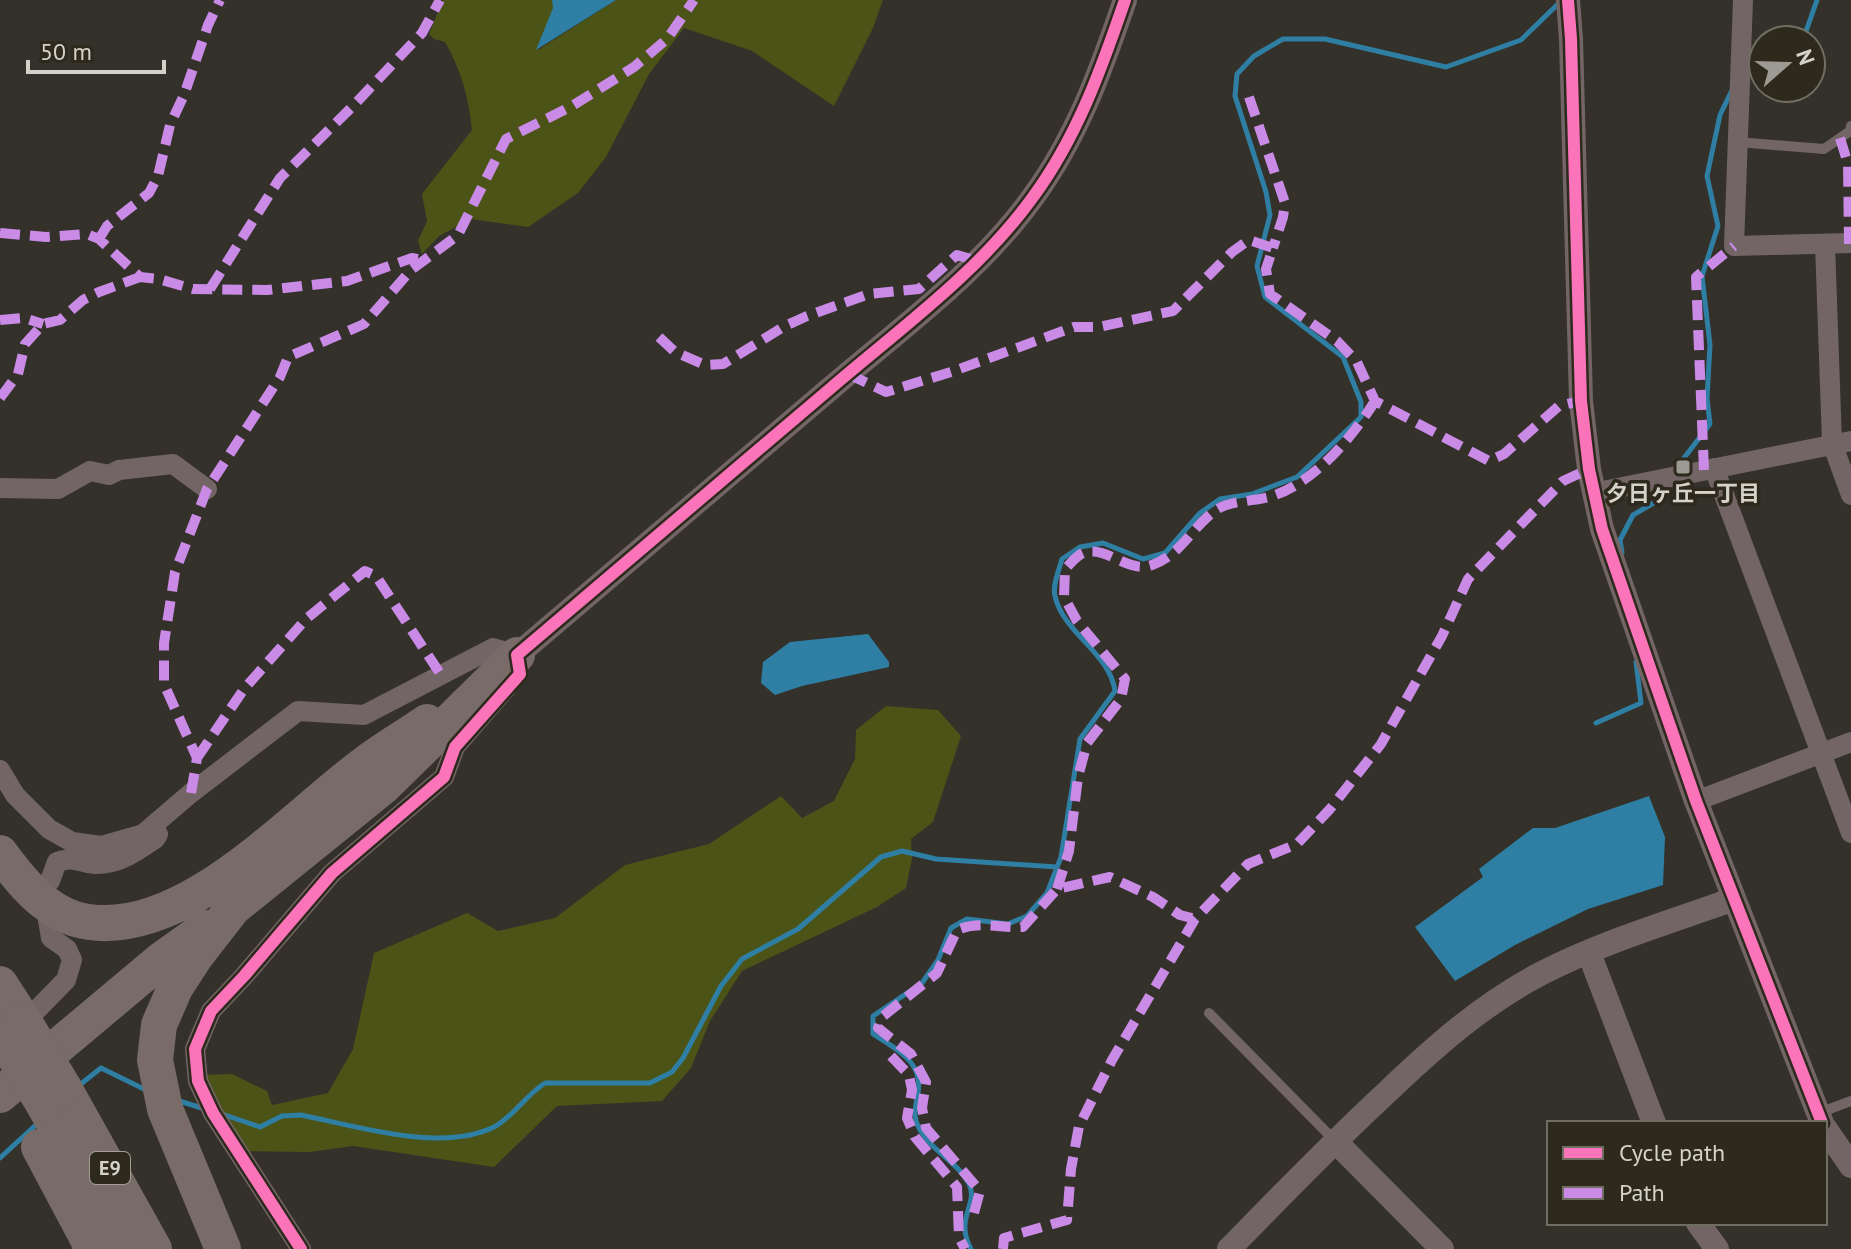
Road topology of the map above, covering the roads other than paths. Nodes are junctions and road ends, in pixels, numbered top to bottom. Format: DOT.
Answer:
graph roads {
  1 [pos="1125,0"];
  2 [pos="1568,0"];
  3 [pos="1743,0"];
  4 [pos="1851,126"];
  5 [pos="1737,142"];
  6 [pos="1851,243"];
  7 [pos="1825,244"];
  8 [pos="1841,442"];
  9 [pos="1714,468"];
  10 [pos="0,488"];
  11 [pos="207,489"];
  12 [pos="1593,493"];
  13 [pos="1851,495"];
  14 [pos="509,663"];
  15 [pos="1851,742"];
  16 [pos="1821,753"];
  17 [pos="0,770"];
  18 [pos="1696,801"];
  19 [pos="174,808"];
  20 [pos="1851,833"];
  21 [pos="0,853"];
  22 [pos="50,881"];
  23 [pos="223,897"];
  24 [pos="1734,899"];
  25 [pos="48,920"];
  26 [pos="1589,953"];
  27 [pos="0,984"];
  28 [pos="1209,1013"];
  29 [pos="6,1033"];
  30 [pos="0,1074"];
  31 [pos="0,1080"];
  32 [pos="0,1095"];
  33 [pos="1851,1101"];
  34 [pos="45,1106"];
  35 [pos="1653,1121"];
  36 [pos="1821,1121"];
  37 [pos="1822,1121"];
  38 [pos="1827,1131"];
  39 [pos="1335,1141"];
  40 [pos="1851,1166"];
  41 [pos="1699,1225"];
  42 [pos="90,1249"];
  43 [pos="124,1249"];
  44 [pos="154,1249"];
  45 [pos="223,1249"];
  46 [pos="301,1249"];
  47 [pos="1229,1249"];
  48 [pos="1442,1249"];
  49 [pos="1717,1249"];
  1 -- 14 [label="street"];
  2 -- 12 [label="street"];
  3 -- 5 [label="street"];
  4 -- 5 [label="lane"];
  5 -- 7 [label="street"];
  6 -- 7 [label="street"];
  7 -- 8 [label="street"];
  8 -- 9 [label="street"];
  8 -- 13 [label="street"];
  9 -- 12 [label="street"];
  9 -- 16 [label="street"];
  10 -- 11 [label="street"];
  12 -- 18 [label="street"];
  14 -- 19 [label="street"];
  14 -- 23 [label="highway"];
  14 -- 46 [label="street"];
  15 -- 16 [label="street"];
  16 -- 18 [label="street"];
  16 -- 20 [label="street"];
  17 -- 19 [label="street"];
  18 -- 24 [label="street"];
  19 -- 22 [label="street"];
  21 -- 23 [label="highway"];
  23 -- 30 [label="highway"];
  23 -- 32 [label="highway"];
  23 -- 45 [label="highway"];
  24 -- 26 [label="street"];
  24 -- 36 [label="street"];
  25 -- 29 [label="street"];
  26 -- 35 [label="street"];
  26 -- 39 [label="street"];
  27 -- 29 [label="highway, E9"];
  28 -- 39 [label="lane"];
  29 -- 34 [label="highway, E9, bridge"];
  31 -- 34 [label="highway"];
  33 -- 37 [label="lane"];
  34 -- 42 [label="highway"];
  34 -- 43 [label="highway, E9"];
  34 -- 44 [label="highway, E9"];
  38 -- 40 [label="street"];
  39 -- 47 [label="street"];
  39 -- 48 [label="street"];
  41 -- 49 [label="street"];
}
